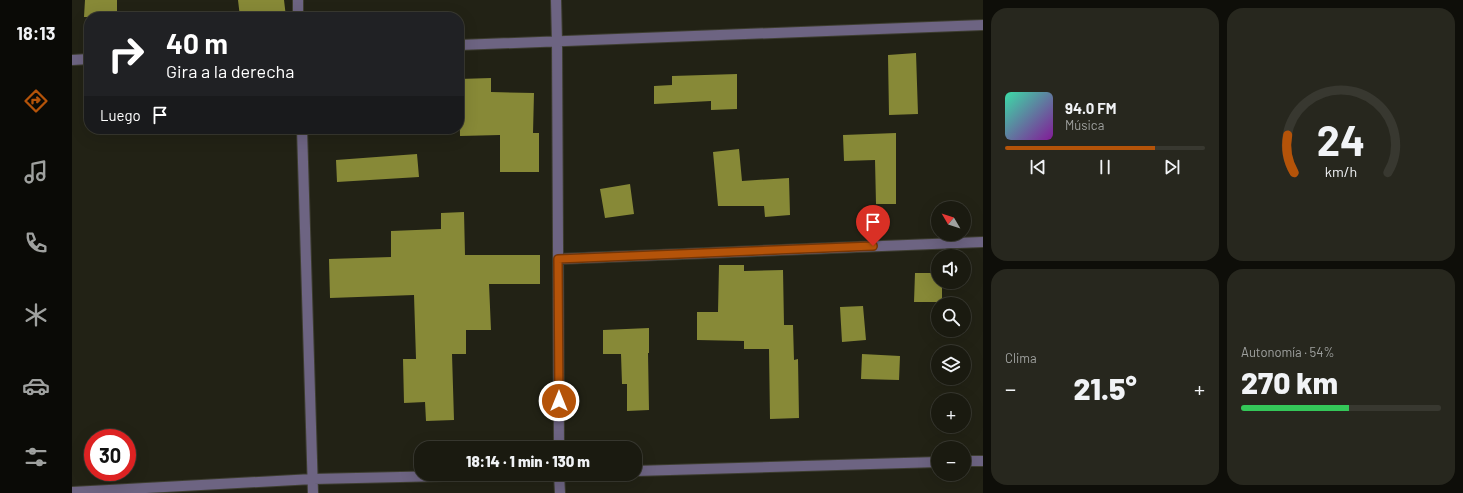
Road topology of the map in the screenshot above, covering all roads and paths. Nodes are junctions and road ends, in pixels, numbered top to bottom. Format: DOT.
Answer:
graph roads {
  1 [pos="298,0"];
  2 [pos="556,0"];
  3 [pos="298,12"];
  4 [pos="983,25"];
  5 [pos="557,41"];
  6 [pos="464,45"];
  7 [pos="84,59"];
  8 [pos="72,60"];
  9 [pos="302,134"];
  10 [pos="983,242"];
  11 [pos="558,259"];
  12 [pos="559,441"];
  13 [pos="971,461"];
  14 [pos="983,461"];
  15 [pos="931,462"];
  16 [pos="642,471"];
  17 [pos="414,477"];
  18 [pos="313,479"];
  19 [pos="559,481"];
  20 [pos="72,492"];
  21 [pos="313,493"];
  22 [pos="560,493"];
  1 -- 3 [label="street"];
  2 -- 5 [label="street"];
  4 -- 5 [label="street"];
  5 -- 6 [label="street"];
  5 -- 11 [label="street"];
  7 -- 8 [label="street"];
  9 -- 18 [label="street"];
  10 -- 11 [label="street"];
  11 -- 12 [label="street"];
  13 -- 14 [label="street"];
  15 -- 16 [label="street"];
  17 -- 18 [label="street"];
  18 -- 20 [label="street"];
  18 -- 21 [label="street"];
  19 -- 22 [label="street"];
}
